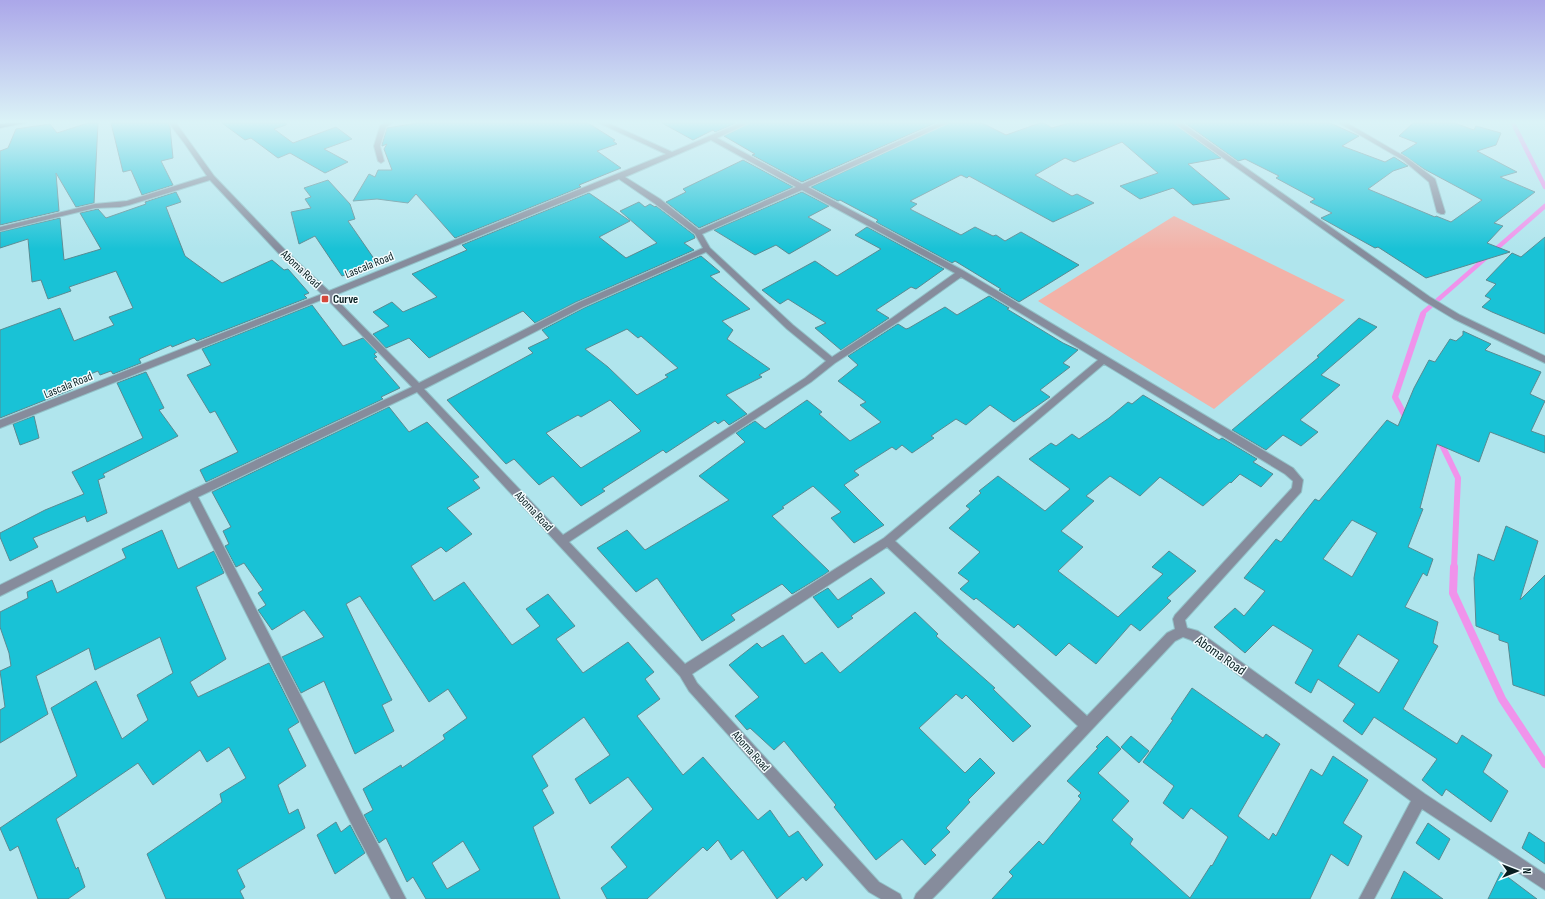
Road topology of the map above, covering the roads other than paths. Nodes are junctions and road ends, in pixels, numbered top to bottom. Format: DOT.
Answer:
graph roads {
  1 [pos="203,165"];
  2 [pos="648,165"];
  3 [pos="760,165"];
  4 [pos="852,165"];
  5 [pos="1237,165"];
  6 [pos="1413,165"];
  7 [pos="211,177"];
  8 [pos="620,177"];
  9 [pos="800,187"];
  10 [pos="1441,212"];
  11 [pos="0,229"];
  12 [pos="698,233"];
  13 [pos="707,249"];
  14 [pos="961,273"];
  15 [pos="328,295"];
  16 [pos="1104,359"];
  17 [pos="832,360"];
  18 [pos="1545,360"];
  19 [pos="418,388"];
  20 [pos="0,424"];
  21 [pos="192,495"];
  22 [pos="562,541"];
  23 [pos="888,541"];
  24 [pos="0,591"];
  25 [pos="1182,632"];
  26 [pos="684,672"];
  27 [pos="1087,725"];
  28 [pos="1420,799"];
  29 [pos="1545,883"];
  30 [pos="399,899"];
  31 [pos="895,899"];
  32 [pos="921,899"];
  33 [pos="1366,899"];
  1 -- 7 [label="street, Aboma Road"];
  2 -- 8 [label="street, Lascala Road"];
  3 -- 9 [label="street"];
  4 -- 9 [label="street"];
  5 -- 18 [label="street"];
  6 -- 10 [label="street"];
  7 -- 11 [label="street"];
  7 -- 15 [label="street, Aboma Road"];
  8 -- 12 [label="street"];
  8 -- 15 [label="street, Lascala Road"];
  9 -- 12 [label="street"];
  9 -- 14 [label="street"];
  12 -- 13 [label="street"];
  13 -- 17 [label="street"];
  13 -- 19 [label="street"];
  14 -- 16 [label="street"];
  14 -- 17 [label="street"];
  15 -- 19 [label="street, Aboma Road"];
  15 -- 20 [label="street, Lascala Road"];
  16 -- 23 [label="street"];
  16 -- 25 [label="street"];
  17 -- 22 [label="street"];
  19 -- 21 [label="street"];
  19 -- 22 [label="street, Aboma Road"];
  21 -- 24 [label="street"];
  21 -- 30 [label="street"];
  22 -- 26 [label="street, Aboma Road"];
  23 -- 26 [label="street"];
  23 -- 27 [label="street"];
  25 -- 27 [label="street, Aboma Road"];
  25 -- 28 [label="street, Aboma Road"];
  26 -- 31 [label="street, Aboma Road"];
  27 -- 32 [label="street, Aboma Road"];
  28 -- 29 [label="street, Aboma Road"];
  28 -- 33 [label="street"];
}
